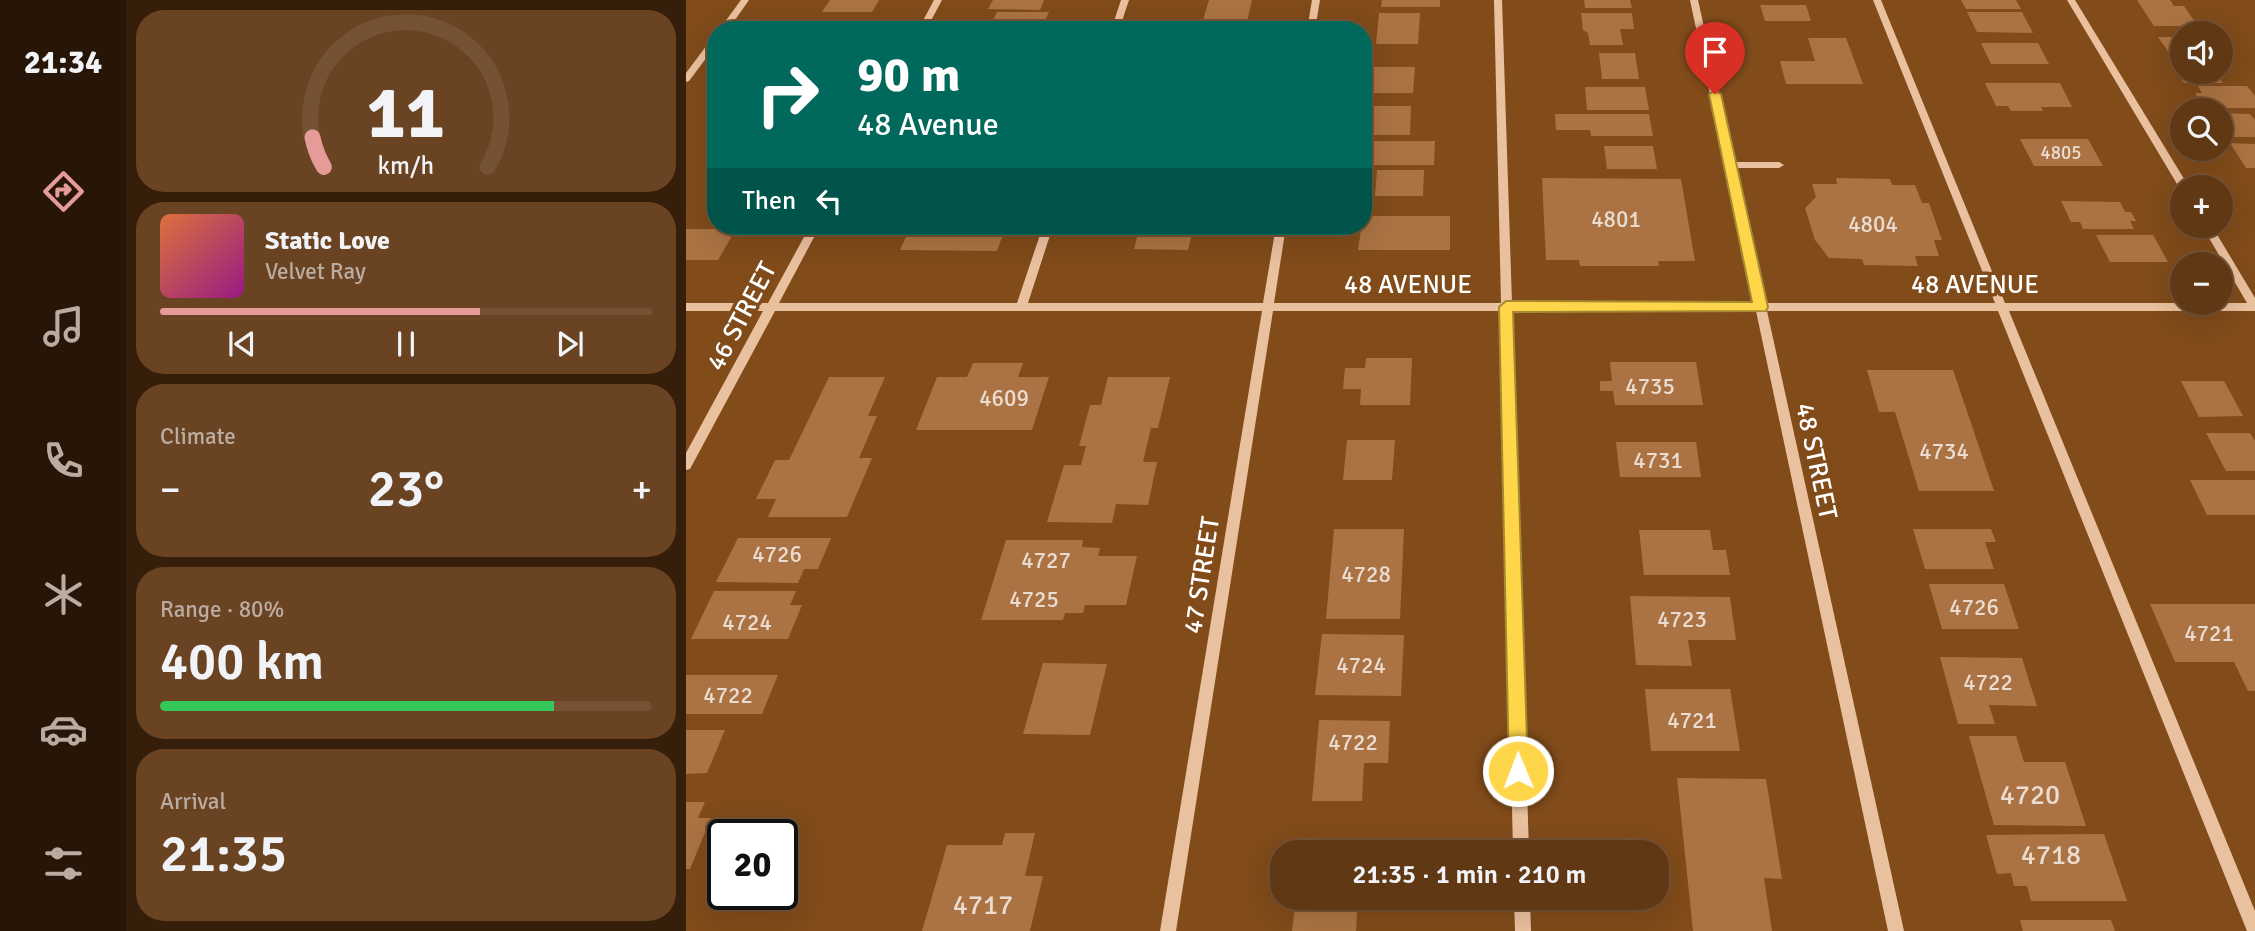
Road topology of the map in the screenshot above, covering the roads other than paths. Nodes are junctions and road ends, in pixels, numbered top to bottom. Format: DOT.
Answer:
graph roads {
  1 [pos="745,0"];
  2 [pos="938,0"];
  3 [pos="1125,0"];
  4 [pos="1316,0"];
  5 [pos="1498,0"];
  6 [pos="1694,0"];
  7 [pos="1877,0"];
  8 [pos="2071,0"];
  9 [pos="730,21"];
  10 [pos="927,21"];
  11 [pos="1118,21"];
  12 [pos="1312,21"];
  13 [pos="707,51"];
  14 [pos="686,79"];
  15 [pos="1730,165"];
  16 [pos="1779,165"];
  17 [pos="2177,175"];
  18 [pos="810,235"];
  19 [pos="1045,235"];
  20 [pos="1280,235"];
  21 [pos="2214,238"];
  22 [pos="1268,306"];
  23 [pos="686,307"];
  24 [pos="771,307"];
  25 [pos="1021,307"];
  26 [pos="1506,307"];
  27 [pos="1761,307"];
  28 [pos="2002,307"];
  29 [pos="2255,307"];
  30 [pos="686,465"];
  31 [pos="1521,840"];
  32 [pos="1522,910"];
  33 [pos="1168,931"];
  34 [pos="1523,931"];
  35 [pos="1896,931"];
  36 [pos="2255,931"];
  1 -- 9 [label="street"];
  2 -- 10 [label="street"];
  3 -- 11 [label="street"];
  4 -- 12 [label="street"];
  5 -- 26 [label="street"];
  6 -- 15 [label="street, 48 STREET"];
  7 -- 28 [label="street"];
  8 -- 17 [label="street"];
  13 -- 14 [label="street"];
  15 -- 16 [label="street"];
  15 -- 27 [label="street, 48 STREET"];
  18 -- 24 [label="street, 46 STREET"];
  19 -- 25 [label="street"];
  20 -- 22 [label="street, 47 STREET"];
  21 -- 29 [label="street"];
  22 -- 25 [label="street, 48 AVENUE"];
  22 -- 26 [label="street, 48 AVENUE"];
  22 -- 33 [label="street, 47 STREET"];
  23 -- 24 [label="street, 48 AVENUE"];
  24 -- 25 [label="street, 48 AVENUE"];
  24 -- 30 [label="street, 46 STREET"];
  26 -- 27 [label="street, 48 AVENUE"];
  26 -- 31 [label="street"];
  27 -- 28 [label="street, 48 AVENUE"];
  27 -- 35 [label="street, 48 STREET"];
  28 -- 29 [label="street, 48 AVENUE"];
  28 -- 36 [label="street"];
  32 -- 34 [label="street"];
}
